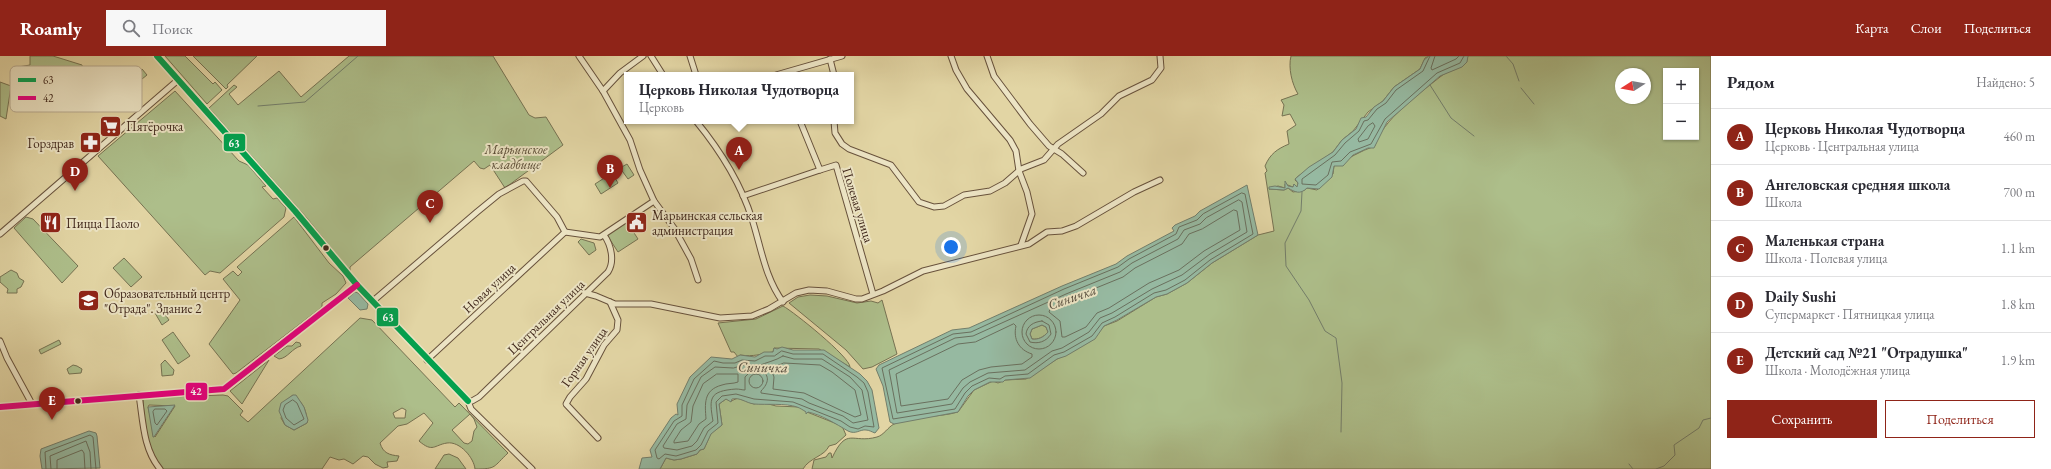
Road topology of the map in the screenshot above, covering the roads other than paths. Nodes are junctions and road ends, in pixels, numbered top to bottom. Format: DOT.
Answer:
graph roads {
  1 [pos="157,56"];
  2 [pos="579,56"];
  3 [pos="644,56"];
  4 [pos="651,56"];
  5 [pos="690,56"];
  6 [pos="842,56"];
  7 [pos="951,56"];
  8 [pos="987,56"];
  9 [pos="1160,56"];
  10 [pos="830,60"];
  11 [pos="661,72"];
  12 [pos="695,72"];
  13 [pos="787,72"];
  14 [pos="833,72"];
  15 [pos="178,80"];
  16 [pos="603,91"];
  17 [pos="142,111"];
  18 [pos="141,112"];
  19 [pos="698,124"];
  20 [pos="801,124"];
  21 [pos="834,124"];
  22 [pos="1054,148"];
  23 [pos="820,170"];
  24 [pos="1019,171"];
  25 [pos="1083,173"];
  26 [pos="1160,180"];
  27 [pos="743,196"];
  28 [pos="654,201"];
  29 [pos="565,232"];
  30 [pos="0,234"];
  31 [pos="604,235"];
  32 [pos="1021,245"];
  33 [pos="698,280"];
  34 [pos="357,285"];
  35 [pos="585,293"];
  36 [pos="873,294"];
  37 [pos="372,302"];
  38 [pos="610,302"];
  39 [pos="783,302"];
  40 [pos="0,341"];
  41 [pos="427,360"];
  42 [pos="139,395"];
  43 [pos="468,401"];
  44 [pos="32,404"];
  45 [pos="0,407"];
  46 [pos="598,438"];
  47 [pos="160,469"];
  48 [pos="532,469"];
  1 -- 15 [label="street"];
  2 -- 16 [label="street"];
  3 -- 16 [label="street"];
  4 -- 11 [label="street"];
  5 -- 12 [label="street"];
  6 -- 10 [label="street"];
  7 -- 24 [label="street"];
  8 -- 22 [label="street"];
  9 -- 22 [label="street"];
  10 -- 13 [label="street"];
  10 -- 14 [label="street"];
  15 -- 17 [label="street"];
  15 -- 34 [label="street"];
  16 -- 28 [label="street"];
  18 -- 30 [label="street"];
  19 -- 27 [label="street"];
  20 -- 23 [label="street, Полевая улица"];
  21 -- 24 [label="street"];
  22 -- 24 [label="street"];
  22 -- 25 [label="street"];
  23 -- 27 [label="street"];
  23 -- 36 [label="street, Полевая улица"];
  24 -- 32 [label="street"];
  26 -- 32 [label="street"];
  27 -- 39 [label="street"];
  28 -- 31 [label="street"];
  28 -- 33 [label="street"];
  29 -- 31 [label="street"];
  29 -- 37 [label="street"];
  29 -- 41 [label="street, Новая улица"];
  31 -- 35 [label="street, Центральная улица"];
  32 -- 36 [label="street"];
  34 -- 37 [label="street"];
  34 -- 42 [label="street"];
  35 -- 38 [label="street"];
  35 -- 43 [label="street, Центральная улица"];
  36 -- 39 [label="street"];
  37 -- 41 [label="street"];
  38 -- 39 [label="street"];
  38 -- 46 [label="street, Горная улица"];
  40 -- 44 [label="street"];
  41 -- 43 [label="street"];
  42 -- 44 [label="street"];
  42 -- 47 [label="street"];
  43 -- 48 [label="street"];
  44 -- 45 [label="street"];
}
